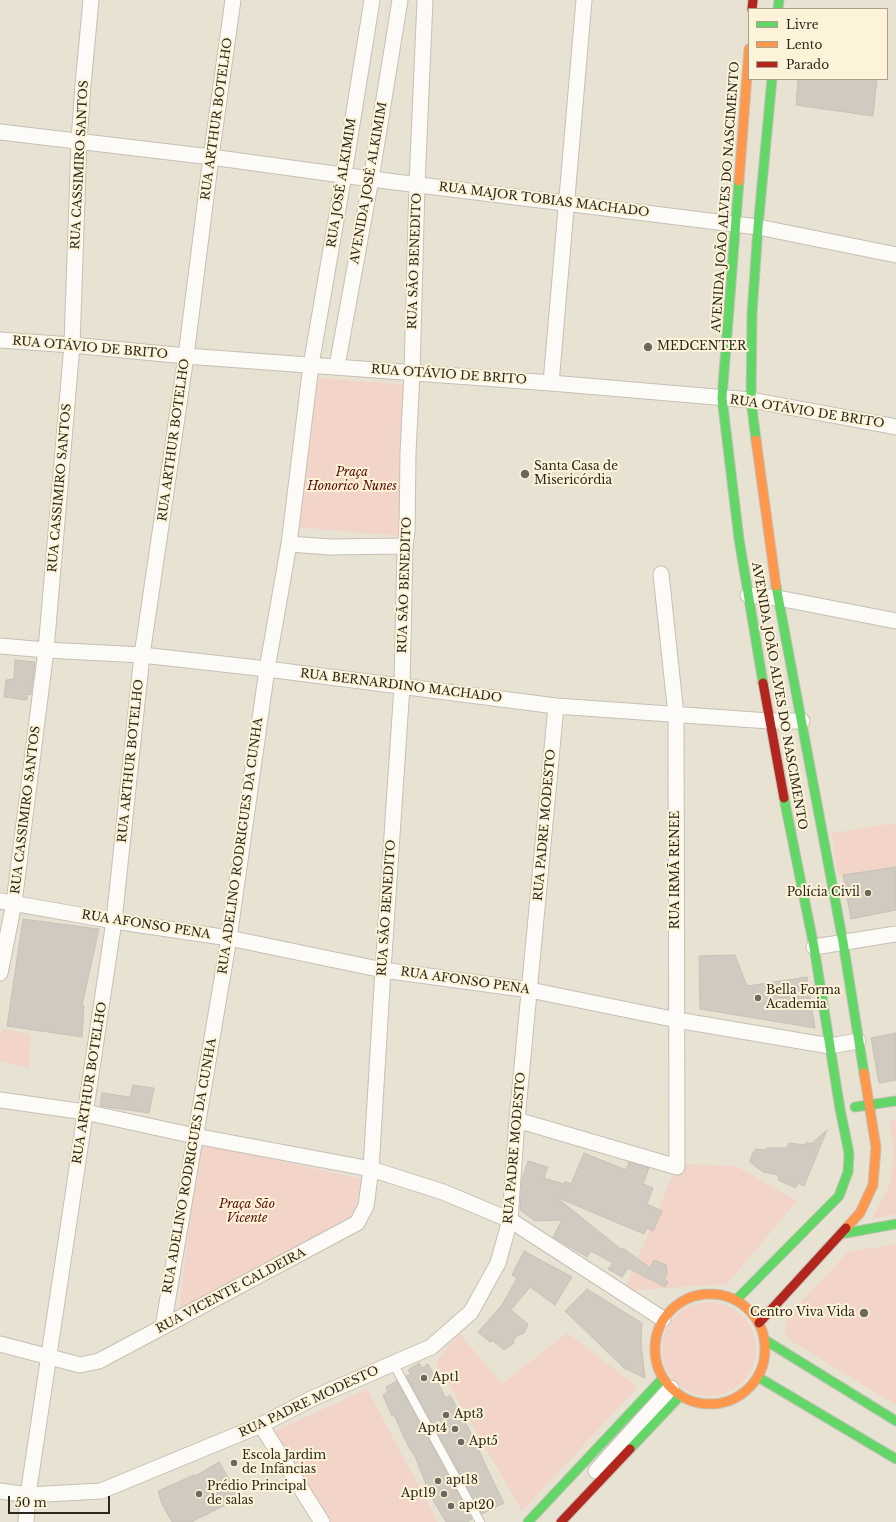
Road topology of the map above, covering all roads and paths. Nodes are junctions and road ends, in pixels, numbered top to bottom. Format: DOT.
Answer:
graph roads {
  1 [pos="91,0"];
  2 [pos="233,0"];
  3 [pos="372,0"];
  4 [pos="400,0"];
  5 [pos="425,0"];
  6 [pos="584,0"];
  7 [pos="748,62"];
  8 [pos="772,80"];
  9 [pos="0,132"];
  10 [pos="79,141"];
  11 [pos="211,157"];
  12 [pos="344,174"];
  13 [pos="371,179"];
  14 [pos="417,184"];
  15 [pos="567,204"];
  16 [pos="735,224"];
  17 [pos="758,226"];
  18 [pos="896,255"];
  19 [pos="0,340"];
  20 [pos="72,345"];
  21 [pos="186,356"];
  22 [pos="311,365"];
  23 [pos="337,366"];
  24 [pos="412,372"];
  25 [pos="551,383"];
  26 [pos="722,398"];
  27 [pos="751,400"];
  28 [pos="896,427"];
  29 [pos="290,544"];
  30 [pos="405,546"];
  31 [pos="661,574"];
  32 [pos="748,595"];
  33 [pos="778,598"];
  34 [pos="896,621"];
  35 [pos="0,646"];
  36 [pos="46,650"];
  37 [pos="142,655"];
  38 [pos="267,669"];
  39 [pos="402,686"];
  40 [pos="556,706"];
  41 [pos="676,715"];
  42 [pos="802,720"];
  43 [pos="769,721"];
  44 [pos="7,902"];
  45 [pos="114,921"];
  46 [pos="896,934"];
  47 [pos="229,938"];
  48 [pos="843,942"];
  49 [pos="814,947"];
  50 [pos="383,970"];
  51 [pos="0,973"];
  52 [pos="530,990"];
  53 [pos="677,1020"];
  54 [pos="858,1041"];
  55 [pos="830,1046"];
  56 [pos="0,1100"];
  57 [pos="896,1101"];
  58 [pos="870,1105"];
  59 [pos="840,1109"];
  60 [pos="85,1112"];
  61 [pos="517,1120"];
  62 [pos="195,1136"];
  63 [pos="371,1169"];
  64 [pos="510,1220"];
  65 [pos="896,1224"];
  66 [pos="841,1234"];
  67 [pos="736,1300"];
  68 [pos="663,1319"];
  69 [pos="759,1323"];
  70 [pos="163,1327"];
  71 [pos="765,1340"];
  72 [pos="0,1344"];
  73 [pos="48,1357"];
  74 [pos="393,1363"];
  75 [pos="758,1377"];
  76 [pos="671,1387"];
  77 [pos="896,1421"];
  78 [pos="261,1425"];
  79 [pos="896,1459"];
  80 [pos="0,1491"];
  81 [pos="28,1495"];
  82 [pos="26,1522"];
  83 [pos="322,1522"];
  84 [pos="480,1522"];
  85 [pos="528,1522"];
  86 [pos="549,1522"];
  87 [pos="561,1522"];
  1 -- 10 [label="street, RUA CASSIMIRO SANTOS"];
  2 -- 11 [label="street, RUA ARTHUR BOTELHO"];
  3 -- 12 [label="street, RUA JOSÉ ALKIMIM"];
  4 -- 13 [label="street, AVENIDA JOSÉ ALKIMIM"];
  5 -- 14 [label="street, RUA SÃO BENEDITO"];
  6 -- 15 [label="street"];
  7 -- 16 [label="main road, AVENIDA JOÃO ALVES DO NASCIMENTO"];
  8 -- 17 [label="main road"];
  9 -- 10 [label="street, RUA MAJOR TOBIAS MACHADO"];
  10 -- 11 [label="street, RUA MAJOR TOBIAS MACHADO"];
  10 -- 20 [label="street, RUA CASSIMIRO SANTOS"];
  11 -- 12 [label="street, RUA MAJOR TOBIAS MACHADO"];
  11 -- 21 [label="street, RUA ARTHUR BOTELHO"];
  12 -- 13 [label="street, RUA MAJOR TOBIAS MACHADO"];
  12 -- 22 [label="street, RUA JOSÉ ALKIMIM"];
  13 -- 14 [label="street, RUA MAJOR TOBIAS MACHADO"];
  13 -- 23 [label="street, AVENIDA JOSÉ ALKIMIM"];
  14 -- 15 [label="street, RUA MAJOR TOBIAS MACHADO"];
  14 -- 24 [label="street, RUA SÃO BENEDITO"];
  15 -- 16 [label="street, RUA MAJOR TOBIAS MACHADO"];
  15 -- 25 [label="street"];
  16 -- 17 [label="street, RUA MAJOR TOBIAS MACHADO"];
  16 -- 26 [label="main road, AVENIDA JOÃO ALVES DO NASCIMENTO"];
  17 -- 18 [label="street, RUA MAJOR TOBIAS MACHADO"];
  17 -- 27 [label="main road"];
  19 -- 20 [label="street, RUA OTÁVIO DE BRITO"];
  20 -- 21 [label="street, RUA OTÁVIO DE BRITO"];
  20 -- 36 [label="street, RUA CASSIMIRO SANTOS"];
  21 -- 22 [label="street, RUA OTÁVIO DE BRITO"];
  21 -- 37 [label="street, RUA ARTHUR BOTELHO"];
  22 -- 23 [label="street, RUA OTÁVIO DE BRITO"];
  22 -- 29 [label="street, RUA ADELINO RODRIGUES DA CUNHA"];
  23 -- 24 [label="street, RUA OTÁVIO DE BRITO"];
  24 -- 25 [label="street, RUA OTÁVIO DE BRITO"];
  24 -- 30 [label="street, RUA SÃO BENEDITO"];
  25 -- 26 [label="street, RUA OTÁVIO DE BRITO"];
  26 -- 27 [label="street, RUA OTÁVIO DE BRITO"];
  26 -- 32 [label="main road, AVENIDA JOÃO ALVES DO NASCIMENTO"];
  27 -- 28 [label="street, RUA OTÁVIO DE BRITO"];
  27 -- 33 [label="main road"];
  29 -- 30 [label="street"];
  29 -- 38 [label="street, RUA ADELINO RODRIGUES DA CUNHA"];
  30 -- 39 [label="street, RUA SÃO BENEDITO"];
  31 -- 41 [label="street, RUA IRMÃ RENEE"];
  32 -- 33 [label="street"];
  32 -- 43 [label="main road, AVENIDA JOÃO ALVES DO NASCIMENTO"];
  33 -- 34 [label="street"];
  33 -- 42 [label="main road"];
  35 -- 36 [label="street, RUA BERNARDINO MACHADO"];
  36 -- 37 [label="street, RUA BERNARDINO MACHADO"];
  36 -- 44 [label="street, RUA CASSIMIRO SANTOS"];
  37 -- 38 [label="street, RUA BERNARDINO MACHADO"];
  37 -- 45 [label="street, RUA ARTHUR BOTELHO"];
  38 -- 39 [label="street, RUA BERNARDINO MACHADO"];
  38 -- 47 [label="street, RUA ADELINO RODRIGUES DA CUNHA"];
  39 -- 40 [label="street, RUA BERNARDINO MACHADO"];
  39 -- 50 [label="street, RUA SÃO BENEDITO"];
  40 -- 41 [label="street, RUA BERNARDINO MACHADO"];
  40 -- 52 [label="street, RUA PADRE MODESTO"];
  41 -- 43 [label="street, RUA BERNARDINO MACHADO"];
  41 -- 53 [label="street, RUA IRMÃ RENEE"];
  42 -- 43 [label="street, RUA BERNARDINO MACHADO"];
  42 -- 48 [label="main road"];
  43 -- 49 [label="main road, AVENIDA JOÃO ALVES DO NASCIMENTO"];
  44 -- 45 [label="street, RUA AFONSO PENA"];
  44 -- 51 [label="street, RUA CASSIMIRO SANTOS"];
  45 -- 47 [label="street, RUA AFONSO PENA"];
  45 -- 60 [label="street, RUA ARTHUR BOTELHO"];
  46 -- 48 [label="street"];
  47 -- 50 [label="street, RUA AFONSO PENA"];
  47 -- 62 [label="street, RUA ADELINO RODRIGUES DA CUNHA"];
  48 -- 49 [label="street"];
  48 -- 54 [label="main road"];
  49 -- 55 [label="main road, AVENIDA JOÃO ALVES DO NASCIMENTO"];
  50 -- 52 [label="street, RUA AFONSO PENA"];
  50 -- 63 [label="street, RUA SÃO BENEDITO"];
  52 -- 53 [label="street, RUA AFONSO PENA"];
  52 -- 61 [label="street, RUA PADRE MODESTO"];
  53 -- 55 [label="street, RUA AFONSO PENA"];
  53 -- 61 [label="street, RUA IRMÃ RENEE"];
  54 -- 55 [label="street, RUA AFONSO PENA"];
  54 -- 58 [label="main road"];
  55 -- 59 [label="main road, AVENIDA JOÃO ALVES DO NASCIMENTO"];
  56 -- 60 [label="street"];
  57 -- 58 [label="main road"];
  58 -- 59 [label="main road"];
  58 -- 66 [label="main road"];
  59 -- 67 [label="main road, AVENIDA JOÃO ALVES DO NASCIMENTO"];
  60 -- 62 [label="street"];
  60 -- 73 [label="street, RUA ARTHUR BOTELHO"];
  61 -- 64 [label="street, RUA PADRE MODESTO"];
  62 -- 63 [label="street"];
  62 -- 70 [label="street, RUA ADELINO RODRIGUES DA CUNHA"];
  63 -- 64 [label="street"];
  63 -- 70 [label="street, RUA VICENTE CALDEIRA"];
  64 -- 68 [label="street"];
  64 -- 74 [label="street, RUA PADRE MODESTO"];
  65 -- 66 [label="main road"];
  66 -- 69 [label="main road"];
  67 -- 68 [label="main road"];
  67 -- 69 [label="main road"];
  68 -- 76 [label="main road"];
  69 -- 71 [label="main road"];
  70 -- 73 [label="street, RUA VICENTE CALDEIRA"];
  71 -- 75 [label="main road"];
  71 -- 77 [label="main road"];
  72 -- 73 [label="street, RUA VICENTE CALDEIRA"];
  73 -- 81 [label="street, RUA ARTHUR BOTELHO"];
  74 -- 78 [label="street, RUA PADRE MODESTO"];
  74 -- 84 [label="lane"];
  75 -- 76 [label="main road"];
  75 -- 79 [label="main road"];
  76 -- 85 [label="main road"];
  76 -- 86 [label="street"];
  76 -- 87 [label="main road"];
  78 -- 81 [label="street, RUA PADRE MODESTO"];
  78 -- 83 [label="street"];
  80 -- 81 [label="street, RUA PADRE MODESTO"];
  81 -- 82 [label="street, RUA ARTHUR BOTELHO"];
}
